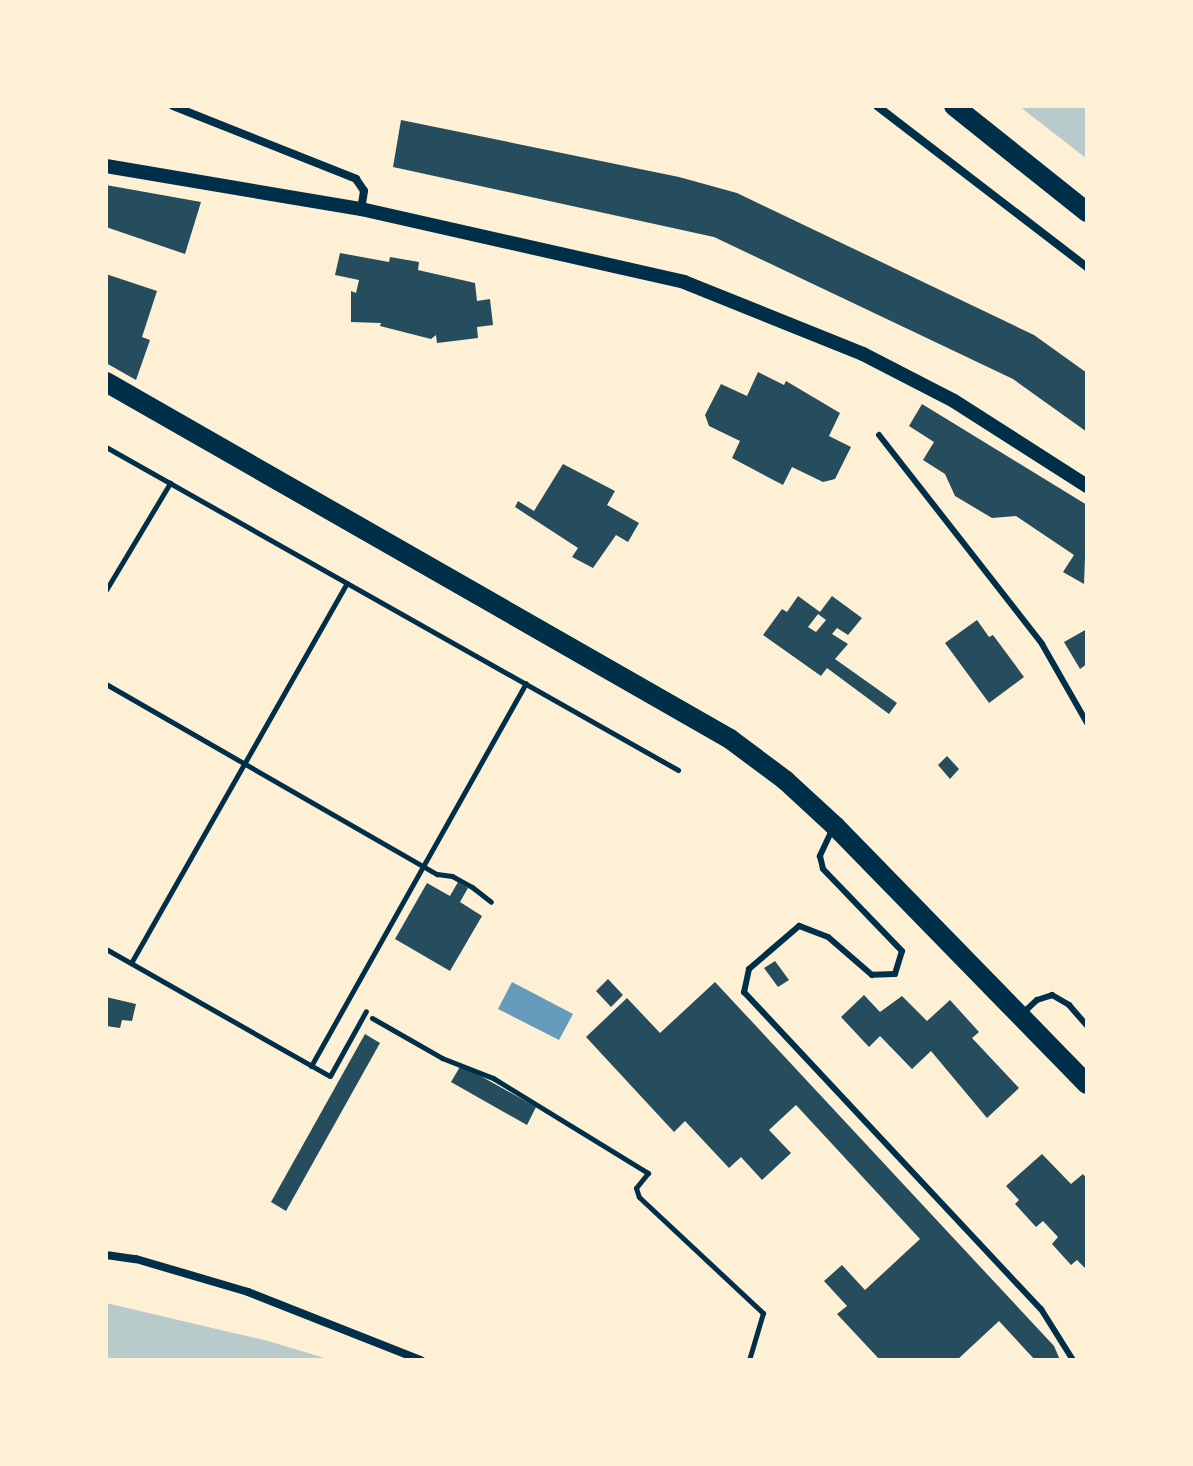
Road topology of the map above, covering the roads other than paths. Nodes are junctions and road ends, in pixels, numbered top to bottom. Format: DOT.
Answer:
graph roads {
  1 [pos="173,106"];
  2 [pos="877,106"];
  3 [pos="954,106"];
  4 [pos="106,166"];
  5 [pos="361,209"];
  6 [pos="1087,212"];
  7 [pos="1087,267"];
  8 [pos="106,382"];
  9 [pos="879,435"];
  10 [pos="1087,486"];
  11 [pos="1087,723"];
  12 [pos="835,826"];
  13 [pos="1020,1015"];
  14 [pos="1087,1026"];
  15 [pos="1087,1084"];
  16 [pos="106,1255"];
  17 [pos="421,1360"];
  18 [pos="1073,1360"];
  1 -- 5 [label="street"];
  2 -- 7 [label="street"];
  3 -- 6 [label="main road"];
  4 -- 5 [label="street"];
  5 -- 10 [label="street"];
  8 -- 12 [label="main road"];
  9 -- 11 [label="lane"];
  12 -- 13 [label="main road"];
  12 -- 18 [label="lane"];
  13 -- 14 [label="lane"];
  13 -- 15 [label="main road"];
  16 -- 17 [label="street"];
}
